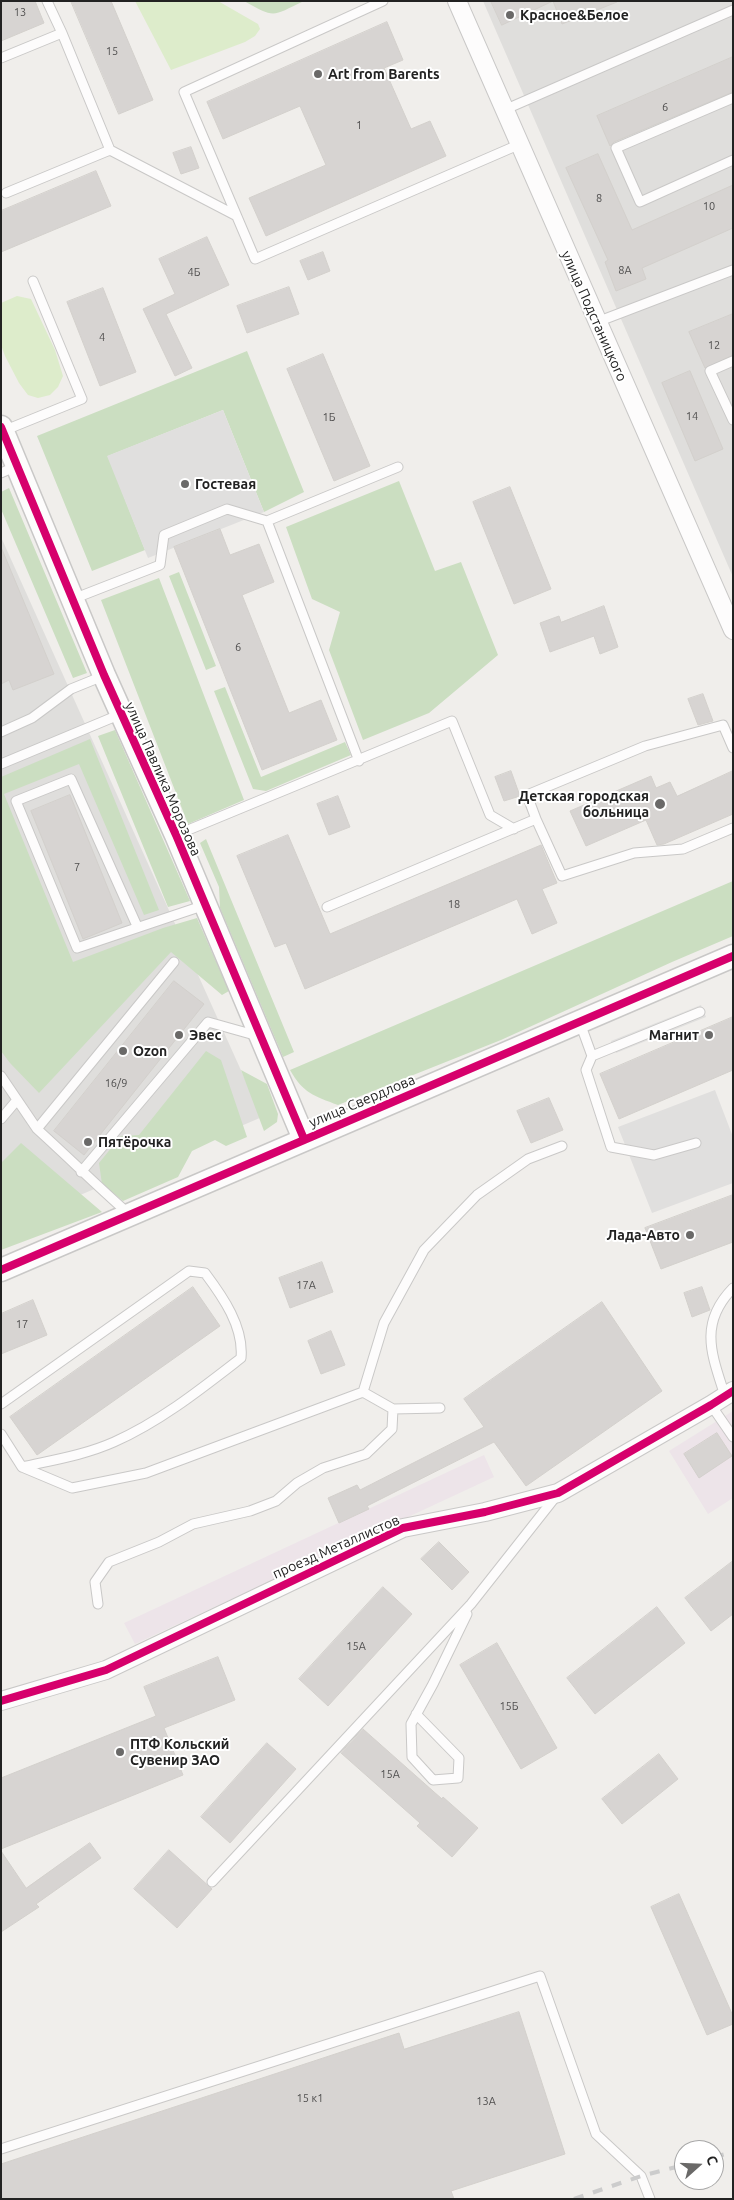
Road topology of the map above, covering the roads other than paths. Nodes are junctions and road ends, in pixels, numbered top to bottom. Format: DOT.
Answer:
graph roads {
  1 [pos="47,1"];
  2 [pos="383,1"];
  3 [pos="457,1"];
  4 [pos="733,10"];
  5 [pos="62,33"];
  6 [pos="1,58"];
  7 [pos="733,98"];
  8 [pos="503,110"];
  9 [pos="518,145"];
  10 [pos="110,150"];
  11 [pos="733,160"];
  12 [pos="6,193"];
  13 [pos="235,215"];
  14 [pos="733,270"];
  15 [pos="33,281"];
  16 [pos="597,322"];
  17 [pos="733,361"];
  18 [pos="733,420"];
  19 [pos="2,429"];
  20 [pos="398,467"];
  21 [pos="9,470"];
  22 [pos="267,521"];
  23 [pos="73,599"];
  24 [pos="733,630"];
  25 [pos="104,675"];
  26 [pos="121,714"];
  27 [pos="1,732"];
  28 [pos="733,748"];
  29 [pos="359,761"];
  30 [pos="1,764"];
  31 [pos="536,819"];
  32 [pos="733,828"];
  33 [pos="514,829"];
  34 [pos="176,835"];
  35 [pos="205,905"];
  36 [pos="327,907"];
  37 [pos="137,926"];
  38 [pos="733,956"];
  39 [pos="174,962"];
  40 [pos="700,1012"];
  41 [pos="580,1023"];
  42 [pos="261,1037"];
  43 [pos="592,1056"];
  44 [pos="1,1076"];
  45 [pos="17,1100"];
  46 [pos="1,1119"];
  47 [pos="37,1129"];
  48 [pos="304,1139"];
  49 [pos="696,1143"];
  50 [pos="562,1146"];
  51 [pos="81,1172"];
  52 [pos="129,1214"];
  53 [pos="1,1270"];
  54 [pos="733,1288"];
  55 [pos="363,1392"];
  56 [pos="723,1397"];
  57 [pos="1,1404"];
  58 [pos="440,1408"];
  59 [pos="394,1409"];
  60 [pos="1,1434"];
  61 [pos="733,1437"];
  62 [pos="22,1467"];
  63 [pos="558,1493"];
  64 [pos="98,1604"];
  65 [pos="471,1604"];
  66 [pos="1,1701"];
  67 [pos="416,1714"];
  68 [pos="212,1882"];
  69 [pos="1,2149"];
  70 [pos="650,2199"];
  1 -- 5 [label="lane"];
  2 -- 13 [label="lane"];
  3 -- 8 [label="street, улица Подстаницкого"];
  4 -- 8 [label="lane"];
  5 -- 6 [label="lane"];
  5 -- 10 [label="lane"];
  7 -- 11 [label="lane"];
  8 -- 9 [label="street, улица Подстаницкого"];
  9 -- 13 [label="lane"];
  9 -- 16 [label="street, улица Подстаницкого"];
  10 -- 12 [label="lane"];
  10 -- 13 [label="lane"];
  14 -- 16 [label="lane"];
  15 -- 19 [label="lane"];
  16 -- 24 [label="street, улица Подстаницкого"];
  17 -- 18 [label="lane"];
  19 -- 21 [label="street, улица Павлика Морозова"];
  20 -- 22 [label="lane"];
  21 -- 23 [label="street, улица Павлика Морозова"];
  22 -- 23 [label="lane"];
  22 -- 29 [label="lane"];
  23 -- 25 [label="street, улица Павлика Морозова"];
  25 -- 26 [label="street, улица Павлика Морозова"];
  25 -- 27 [label="lane"];
  26 -- 30 [label="lane"];
  26 -- 34 [label="street, улица Павлика Морозова"];
  28 -- 31 [label="lane"];
  29 -- 33 [label="lane"];
  29 -- 34 [label="lane"];
  31 -- 32 [label="lane"];
  31 -- 33 [label="lane"];
  33 -- 36 [label="lane"];
  34 -- 35 [label="street, улица Павлика Морозова"];
  35 -- 37 [label="lane"];
  35 -- 42 [label="street, улица Павлика Морозова"];
  37 -- 37 [label="lane"];
  38 -- 41 [label="street, улица Свердлова"];
  39 -- 47 [label="lane"];
  40 -- 43 [label="lane"];
  41 -- 43 [label="lane"];
  41 -- 48 [label="street, улица Свердлова"];
  42 -- 48 [label="street, улица Павлика Морозова"];
  42 -- 51 [label="lane"];
  43 -- 49 [label="lane"];
  44 -- 45 [label="lane"];
  45 -- 46 [label="lane"];
  45 -- 47 [label="lane"];
  47 -- 51 [label="lane"];
  48 -- 52 [label="street, улица Свердлова"];
  50 -- 55 [label="lane"];
  51 -- 52 [label="lane"];
  52 -- 53 [label="street, улица Свердлова"];
  54 -- 56 [label="lane"];
  55 -- 59 [label="lane"];
  55 -- 62 [label="lane"];
  56 -- 61 [label="lane"];
  56 -- 63 [label="street, проезд Металлистов"];
  57 -- 62 [label="lane"];
  58 -- 59 [label="lane"];
  59 -- 64 [label="lane"];
  60 -- 62 [label="lane"];
  63 -- 65 [label="lane"];
  63 -- 66 [label="street, проезд Металлистов"];
  65 -- 67 [label="lane"];
  65 -- 68 [label="lane"];
  67 -- 67 [label="lane"];
  69 -- 70 [label="lane"];
}
